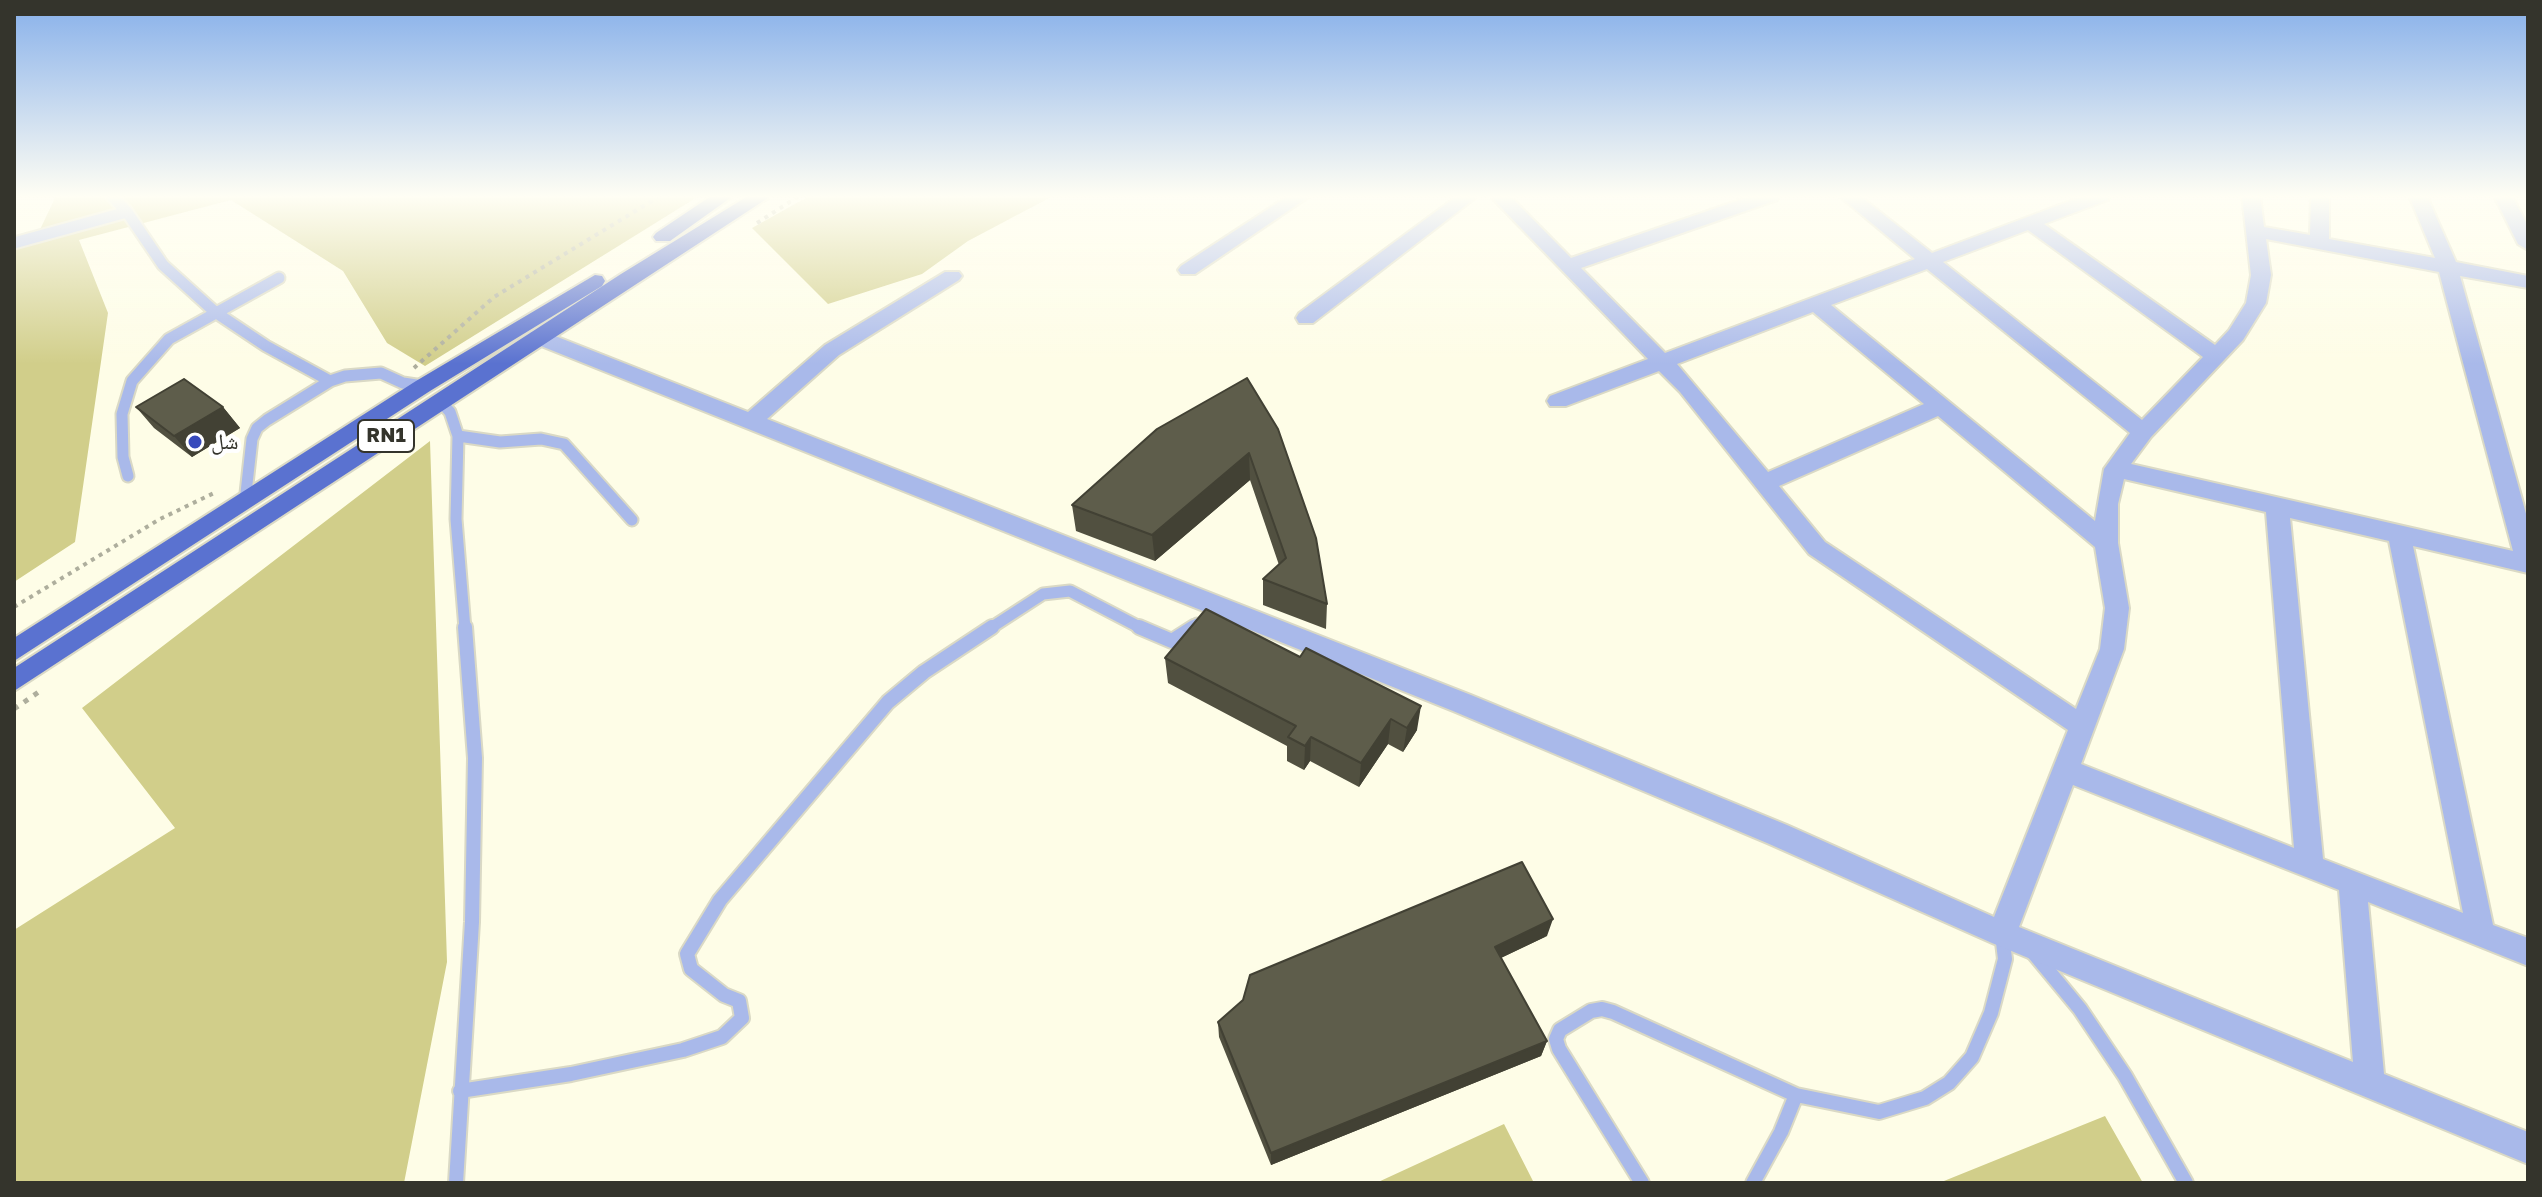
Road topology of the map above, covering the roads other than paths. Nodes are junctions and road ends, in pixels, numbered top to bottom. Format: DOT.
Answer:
graph roads {
  1 [pos="154,252"];
  2 [pos="640,252"];
  3 [pos="670,252"];
  4 [pos="1216,252"];
  5 [pos="1394,252"];
  6 [pos="1553,252"];
  7 [pos="1608,252"];
  8 [pos="1918,252"];
  9 [pos="1953,252"];
  10 [pos="2070,252"];
  11 [pos="2258,252"];
  12 [pos="2367,252"];
  13 [pos="2442,252"];
  14 [pos="1929,261"];
  15 [pos="1567,266"];
  16 [pos="2448,267"];
  17 [pos="1188,270"];
  18 [pos="952,276"];
  19 [pos="279,278"];
  20 [pos="2528,282"];
  21 [pos="1816,304"];
  22 [pos="215,312"];
  23 [pos="1306,318"];
  24 [pos="538,337"];
  25 [pos="2216,356"];
  26 [pos="1661,362"];
  27 [pos="330,381"];
  28 [pos="422,390"];
  29 [pos="1558,401"];
  30 [pos="1940,406"];
  31 [pos="752,420"];
  32 [pos="2143,432"];
  33 [pos="458,436"];
  34 [pos="2115,469"];
  35 [pos="128,476"];
  36 [pos="1764,483"];
  37 [pos="245,502"];
  38 [pos="2277,506"];
  39 [pos="632,520"];
  40 [pos="2399,534"];
  41 [pos="2106,543"];
  42 [pos="2528,564"];
  43 [pos="1217,605"];
  44 [pos="14,651"];
  45 [pos="14,681"];
  46 [pos="2082,726"];
  47 [pos="2065,770"];
  48 [pos="2310,868"];
  49 [pos="2352,884"];
  50 [pos="2481,934"];
  51 [pos="2014,938"];
  52 [pos="2528,952"];
  53 [pos="2370,1083"];
  54 [pos="460,1091"];
  55 [pos="1796,1095"];
  56 [pos="2528,1148"];
  57 [pos="456,1183"];
  58 [pos="1642,1183"];
  59 [pos="1753,1183"];
  60 [pos="2186,1183"];
  1 -- 22 [label="lane"];
  2 -- 28 [label="highway, RN1"];
  3 -- 24 [label="highway, RN1"];
  4 -- 17 [label="street"];
  5 -- 23 [label="street"];
  6 -- 15 [label="street"];
  7 -- 15 [label="street"];
  8 -- 14 [label="street"];
  9 -- 14 [label="street"];
  10 -- 25 [label="street"];
  11 -- 25 [label="street"];
  12 -- 16 [label="street"];
  13 -- 16 [label="street"];
  14 -- 21 [label="street"];
  14 -- 32 [label="street"];
  15 -- 26 [label="street"];
  16 -- 20 [label="street"];
  16 -- 42 [label="street"];
  18 -- 31 [label="street"];
  19 -- 22 [label="lane"];
  21 -- 26 [label="street"];
  21 -- 30 [label="street"];
  22 -- 27 [label="lane"];
  22 -- 35 [label="lane"];
  24 -- 28 [label="highway, RN1"];
  24 -- 31 [label="street"];
  25 -- 32 [label="street"];
  26 -- 29 [label="street"];
  26 -- 36 [label="street"];
  27 -- 28 [label="lane"];
  27 -- 37 [label="lane"];
  28 -- 33 [label="lane"];
  28 -- 37 [label="highway, RN1"];
  28 -- 45 [label="highway, RN1"];
  30 -- 36 [label="street"];
  30 -- 41 [label="street"];
  31 -- 43 [label="street"];
  32 -- 34 [label="street"];
  33 -- 39 [label="lane"];
  33 -- 54 [label="lane"];
  34 -- 38 [label="street"];
  34 -- 41 [label="street"];
  36 -- 46 [label="street"];
  37 -- 44 [label="highway, RN1"];
  38 -- 40 [label="street"];
  38 -- 48 [label="street"];
  40 -- 42 [label="street"];
  40 -- 50 [label="street"];
  41 -- 46 [label="street"];
  43 -- 51 [label="street"];
  43 -- 54 [label="lane"];
  46 -- 47 [label="street"];
  47 -- 48 [label="street"];
  47 -- 51 [label="street"];
  48 -- 49 [label="street"];
  49 -- 50 [label="street"];
  49 -- 53 [label="street"];
  50 -- 52 [label="street"];
  51 -- 53 [label="street"];
  51 -- 55 [label="lane"];
  51 -- 60 [label="lane"];
  53 -- 56 [label="street"];
  54 -- 57 [label="lane"];
  55 -- 58 [label="lane"];
  55 -- 59 [label="lane"];
}
